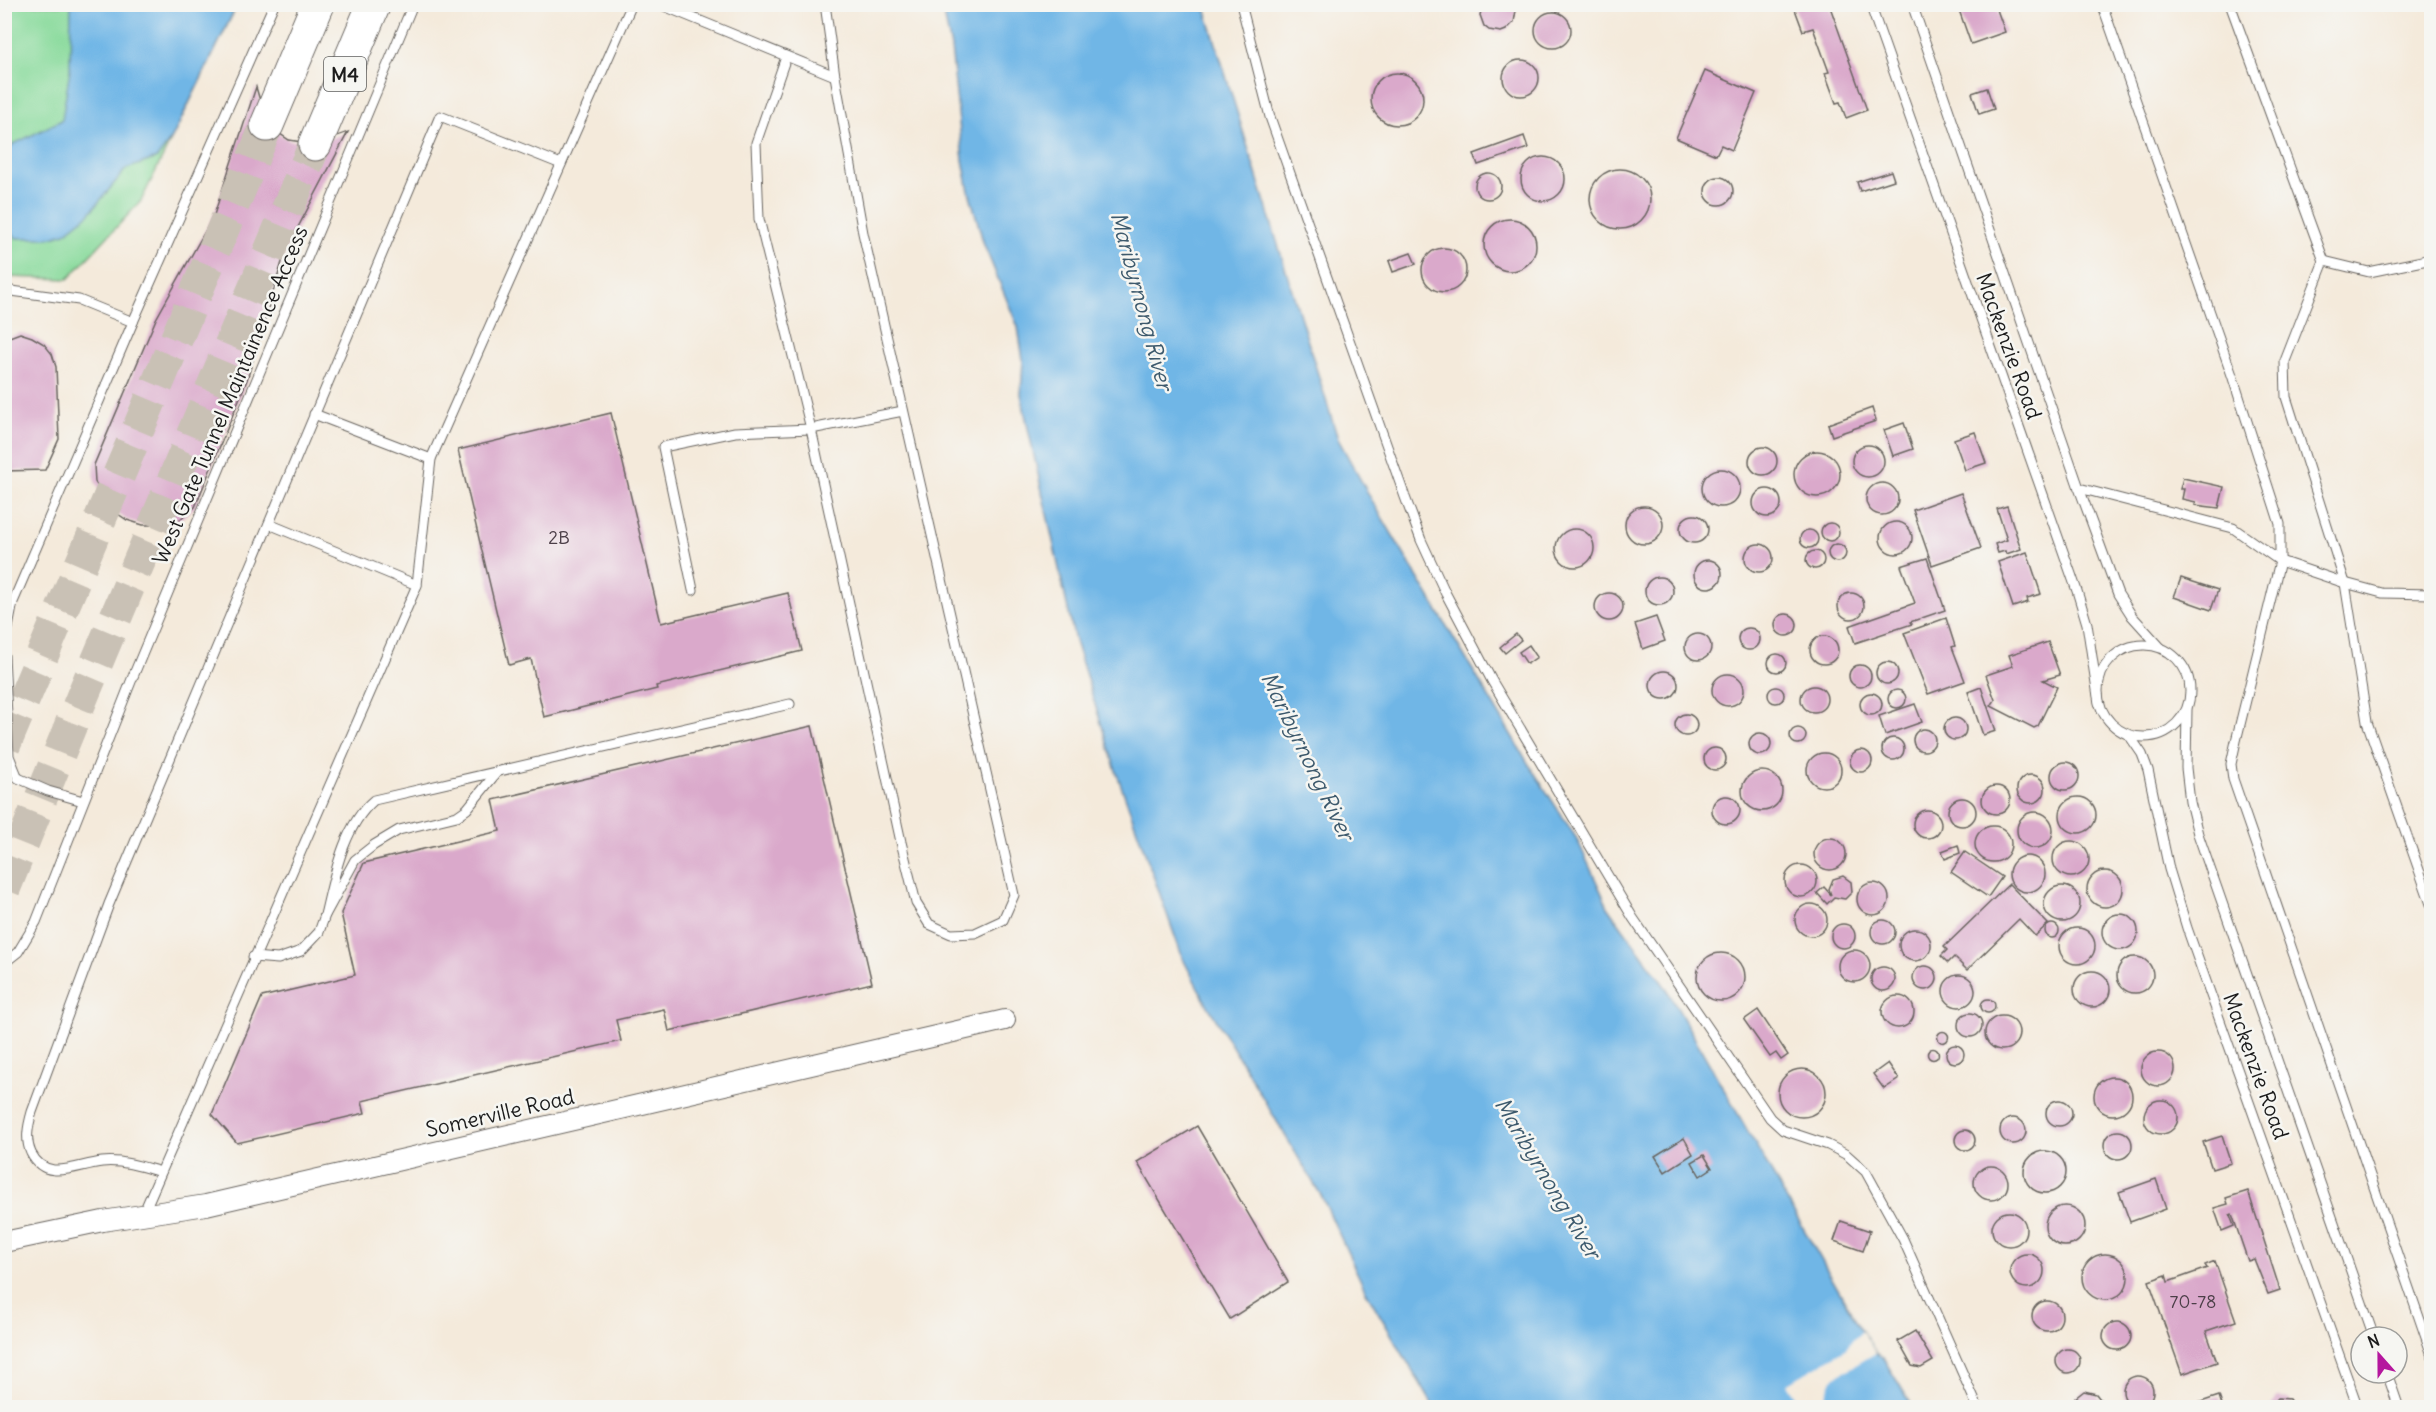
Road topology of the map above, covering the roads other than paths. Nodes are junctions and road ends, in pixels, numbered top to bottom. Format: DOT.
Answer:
graph roads {
  1 [pos="274,4"];
  2 [pos="318,4"];
  3 [pos="374,4"];
  4 [pos="413,4"];
  5 [pos="632,4"];
  6 [pos="659,4"];
  7 [pos="825,4"];
  8 [pos="1241,4"];
  9 [pos="1870,4"];
  10 [pos="1912,4"];
  11 [pos="2102,4"];
  12 [pos="2230,4"];
  13 [pos="786,57"];
  14 [pos="836,76"];
  15 [pos="267,124"];
  16 [pos="315,144"];
  17 [pos="561,164"];
  18 [pos="2432,259"];
  19 [pos="2324,261"];
  20 [pos="4,290"];
  21 [pos="133,322"];
  22 [pos="903,411"];
  23 [pos="314,414"];
  24 [pos="811,429"];
  25 [pos="431,459"];
  26 [pos="2079,488"];
  27 [pos="269,524"];
  28 [pos="2280,561"];
  29 [pos="2345,583"];
  30 [pos="417,585"];
  31 [pos="693,590"];
  32 [pos="2432,594"];
  33 [pos="2160,647"];
  34 [pos="4,648"];
  35 [pos="4,655"];
  36 [pos="2099,703"];
  37 [pos="790,704"];
  38 [pos="2187,709"];
  39 [pos="2129,735"];
  40 [pos="497,772"];
  41 [pos="83,801"];
  42 [pos="2432,907"];
  43 [pos="325,915"];
  44 [pos="253,957"];
  45 [pos="4,963"];
  46 [pos="1005,1020"];
  47 [pos="161,1172"];
  48 [pos="142,1216"];
  49 [pos="4,1242"];
  50 [pos="2370,1325"];
  51 [pos="2432,1355"];
  52 [pos="2391,1385"];
  53 [pos="1978,1407"];
  54 [pos="2358,1407"];
  55 [pos="2399,1407"];
  1 -- 21 [label="lane"];
  2 -- 15 [label="highway, M4"];
  3 -- 16 [label="highway, M4"];
  4 -- 41 [label="lane, West Gate Tunnel Maintainence Access"];
  5 -- 17 [label="lane"];
  6 -- 13 [label="lane"];
  7 -- 14 [label="lane"];
  8 -- 53 [label="lane"];
  9 -- 36 [label="lane, Mackenzie Road"];
  10 -- 26 [label="lane, Mackenzie Road"];
  11 -- 28 [label="lane"];
  12 -- 19 [label="lane"];
  13 -- 14 [label="lane"];
  13 -- 24 [label="lane"];
  14 -- 22 [label="lane"];
  17 -- 23 [label="lane"];
  17 -- 25 [label="lane"];
  18 -- 19 [label="lane"];
  19 -- 29 [label="lane"];
  20 -- 21 [label="lane"];
  21 -- 34 [label="lane"];
  22 -- 24 [label="lane"];
  22 -- 24 [label="lane"];
  23 -- 25 [label="lane"];
  23 -- 27 [label="lane"];
  24 -- 31 [label="lane"];
  25 -- 30 [label="lane"];
  26 -- 28 [label="lane"];
  26 -- 33 [label="lane, Mackenzie Road"];
  27 -- 30 [label="lane"];
  27 -- 47 [label="lane"];
  28 -- 29 [label="lane"];
  28 -- 51 [label="lane"];
  29 -- 32 [label="lane"];
  29 -- 42 [label="lane"];
  30 -- 44 [label="lane"];
  33 -- 36 [label="lane"];
  33 -- 38 [label="lane"];
  35 -- 41 [label="lane"];
  36 -- 39 [label="lane"];
  37 -- 40 [label="lane"];
  38 -- 39 [label="lane"];
  38 -- 50 [label="lane, Mackenzie Road"];
  39 -- 54 [label="lane, Mackenzie Road"];
  40 -- 43 [label="lane"];
  40 -- 43 [label="lane"];
  41 -- 45 [label="lane, West Gate Tunnel Maintainence Access"];
  43 -- 44 [label="lane"];
  44 -- 47 [label="lane"];
  46 -- 48 [label="street, Somerville Road"];
  47 -- 48 [label="lane"];
  48 -- 49 [label="street, Somerville Road"];
  52 -- 55 [label="lane"];
}
